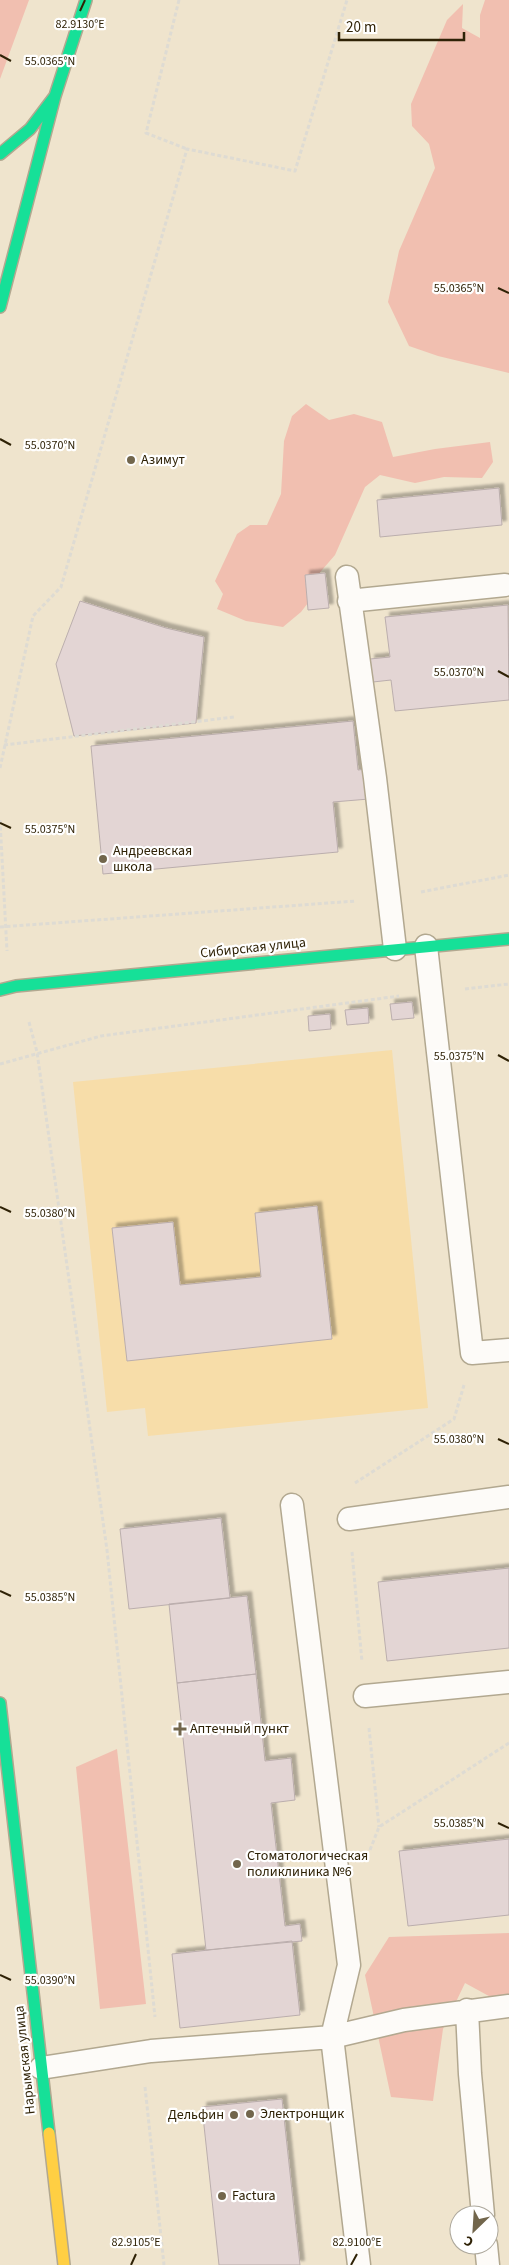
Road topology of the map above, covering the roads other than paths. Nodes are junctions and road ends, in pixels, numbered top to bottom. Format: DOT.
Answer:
graph roads {
  1 [pos="86,0"];
  2 [pos="56,96"];
  3 [pos="0,154"];
  4 [pos="0,307"];
  5 [pos="347,577"];
  6 [pos="505,585"];
  7 [pos="349,601"];
  8 [pos="509,939"];
  9 [pos="426,946"];
  10 [pos="394,949"];
  11 [pos="0,990"];
  12 [pos="509,1350"];
  13 [pos="509,1497"];
  14 [pos="292,1505"];
  15 [pos="348,1519"];
  16 [pos="509,1682"];
  17 [pos="365,1696"];
  18 [pos="0,1702"];
  19 [pos="509,2006"];
  20 [pos="467,2010"];
  21 [pos="332,2037"];
  22 [pos="41,2068"];
  23 [pos="482,2205"];
  24 [pos="64,2265"];
  25 [pos="359,2265"];
  1 -- 2 [label="main road"];
  2 -- 3 [label="main road"];
  2 -- 4 [label="main road"];
  5 -- 7 [label="lane"];
  6 -- 7 [label="lane"];
  7 -- 10 [label="lane"];
  8 -- 9 [label="main road, Сибирская улица"];
  9 -- 10 [label="main road, Сибирская улица"];
  9 -- 12 [label="lane"];
  10 -- 11 [label="main road, Сибирская улица"];
  13 -- 15 [label="lane"];
  14 -- 21 [label="lane"];
  16 -- 17 [label="lane"];
  18 -- 22 [label="main road, Нарымская улица"];
  19 -- 20 [label="lane"];
  20 -- 21 [label="lane"];
  20 -- 23 [label="lane"];
  21 -- 22 [label="lane"];
  21 -- 25 [label="lane"];
  22 -- 24 [label="main road, Нарымская улица"];
}
